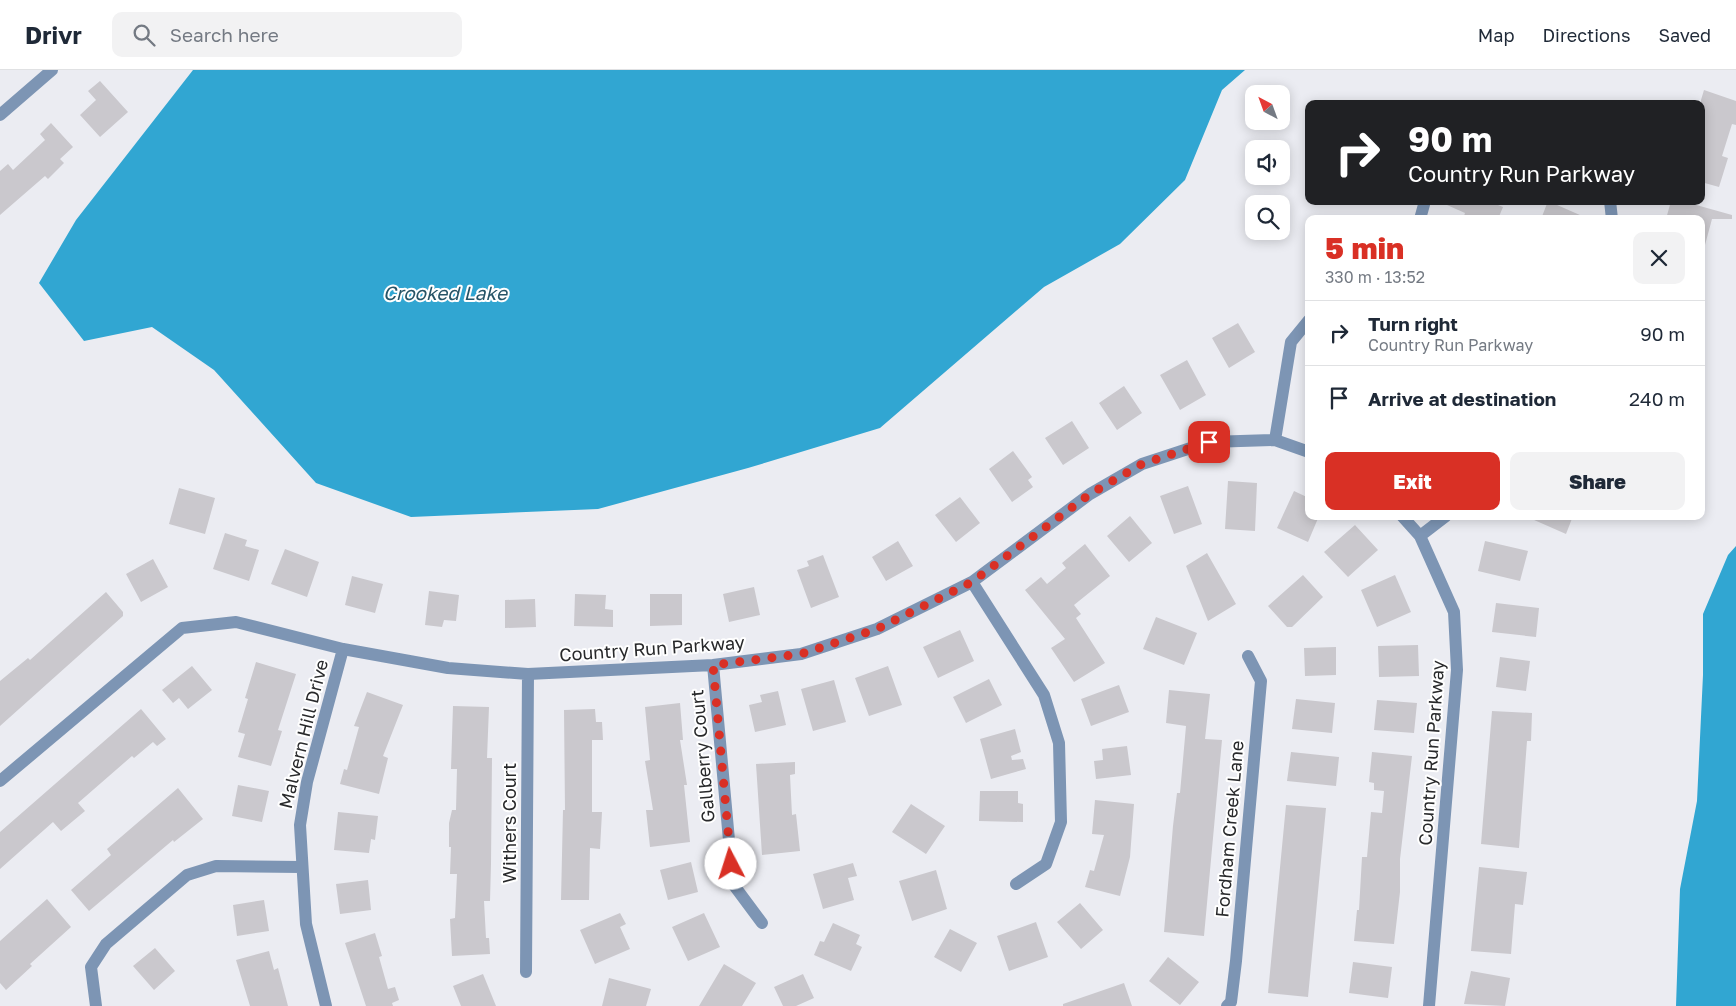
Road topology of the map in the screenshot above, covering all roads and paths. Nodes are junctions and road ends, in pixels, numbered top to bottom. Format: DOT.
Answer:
graph roads {
  1 [pos="52,70"];
  2 [pos="0,115"];
  3 [pos="1305,325"];
  4 [pos="1275,440"];
  5 [pos="1305,451"];
  6 [pos="1406,520"];
  7 [pos="1441,520"];
  8 [pos="1420,536"];
  9 [pos="972,582"];
  10 [pos="344,649"];
  11 [pos="1248,656"];
  12 [pos="713,665"];
  13 [pos="528,674"];
  14 [pos="0,781"];
  15 [pos="301,867"];
  16 [pos="1016,884"];
  17 [pos="762,923"];
  18 [pos="526,972"];
  19 [pos="96,1006"];
  20 [pos="326,1006"];
  21 [pos="1227,1006"];
  22 [pos="1429,1006"];
  1 -- 2 [label="street"];
  3 -- 4 [label="street"];
  4 -- 5 [label="street, Country Run Parkway"];
  4 -- 9 [label="street, Country Run Parkway"];
  6 -- 8 [label="street, Country Run Parkway"];
  7 -- 8 [label="street"];
  8 -- 22 [label="street, Country Run Parkway"];
  9 -- 12 [label="street, Country Run Parkway"];
  9 -- 16 [label="street"];
  10 -- 13 [label="street, Country Run Parkway"];
  10 -- 14 [label="street, Country Run Parkway"];
  10 -- 15 [label="street, Malvern Hill Drive"];
  11 -- 21 [label="street, Fordham Creek Lane"];
  12 -- 13 [label="street, Country Run Parkway"];
  12 -- 17 [label="street, Gallberry Court"];
  13 -- 18 [label="street, Withers Court"];
  15 -- 19 [label="street"];
  15 -- 20 [label="street, Malvern Hill Drive"];
}
